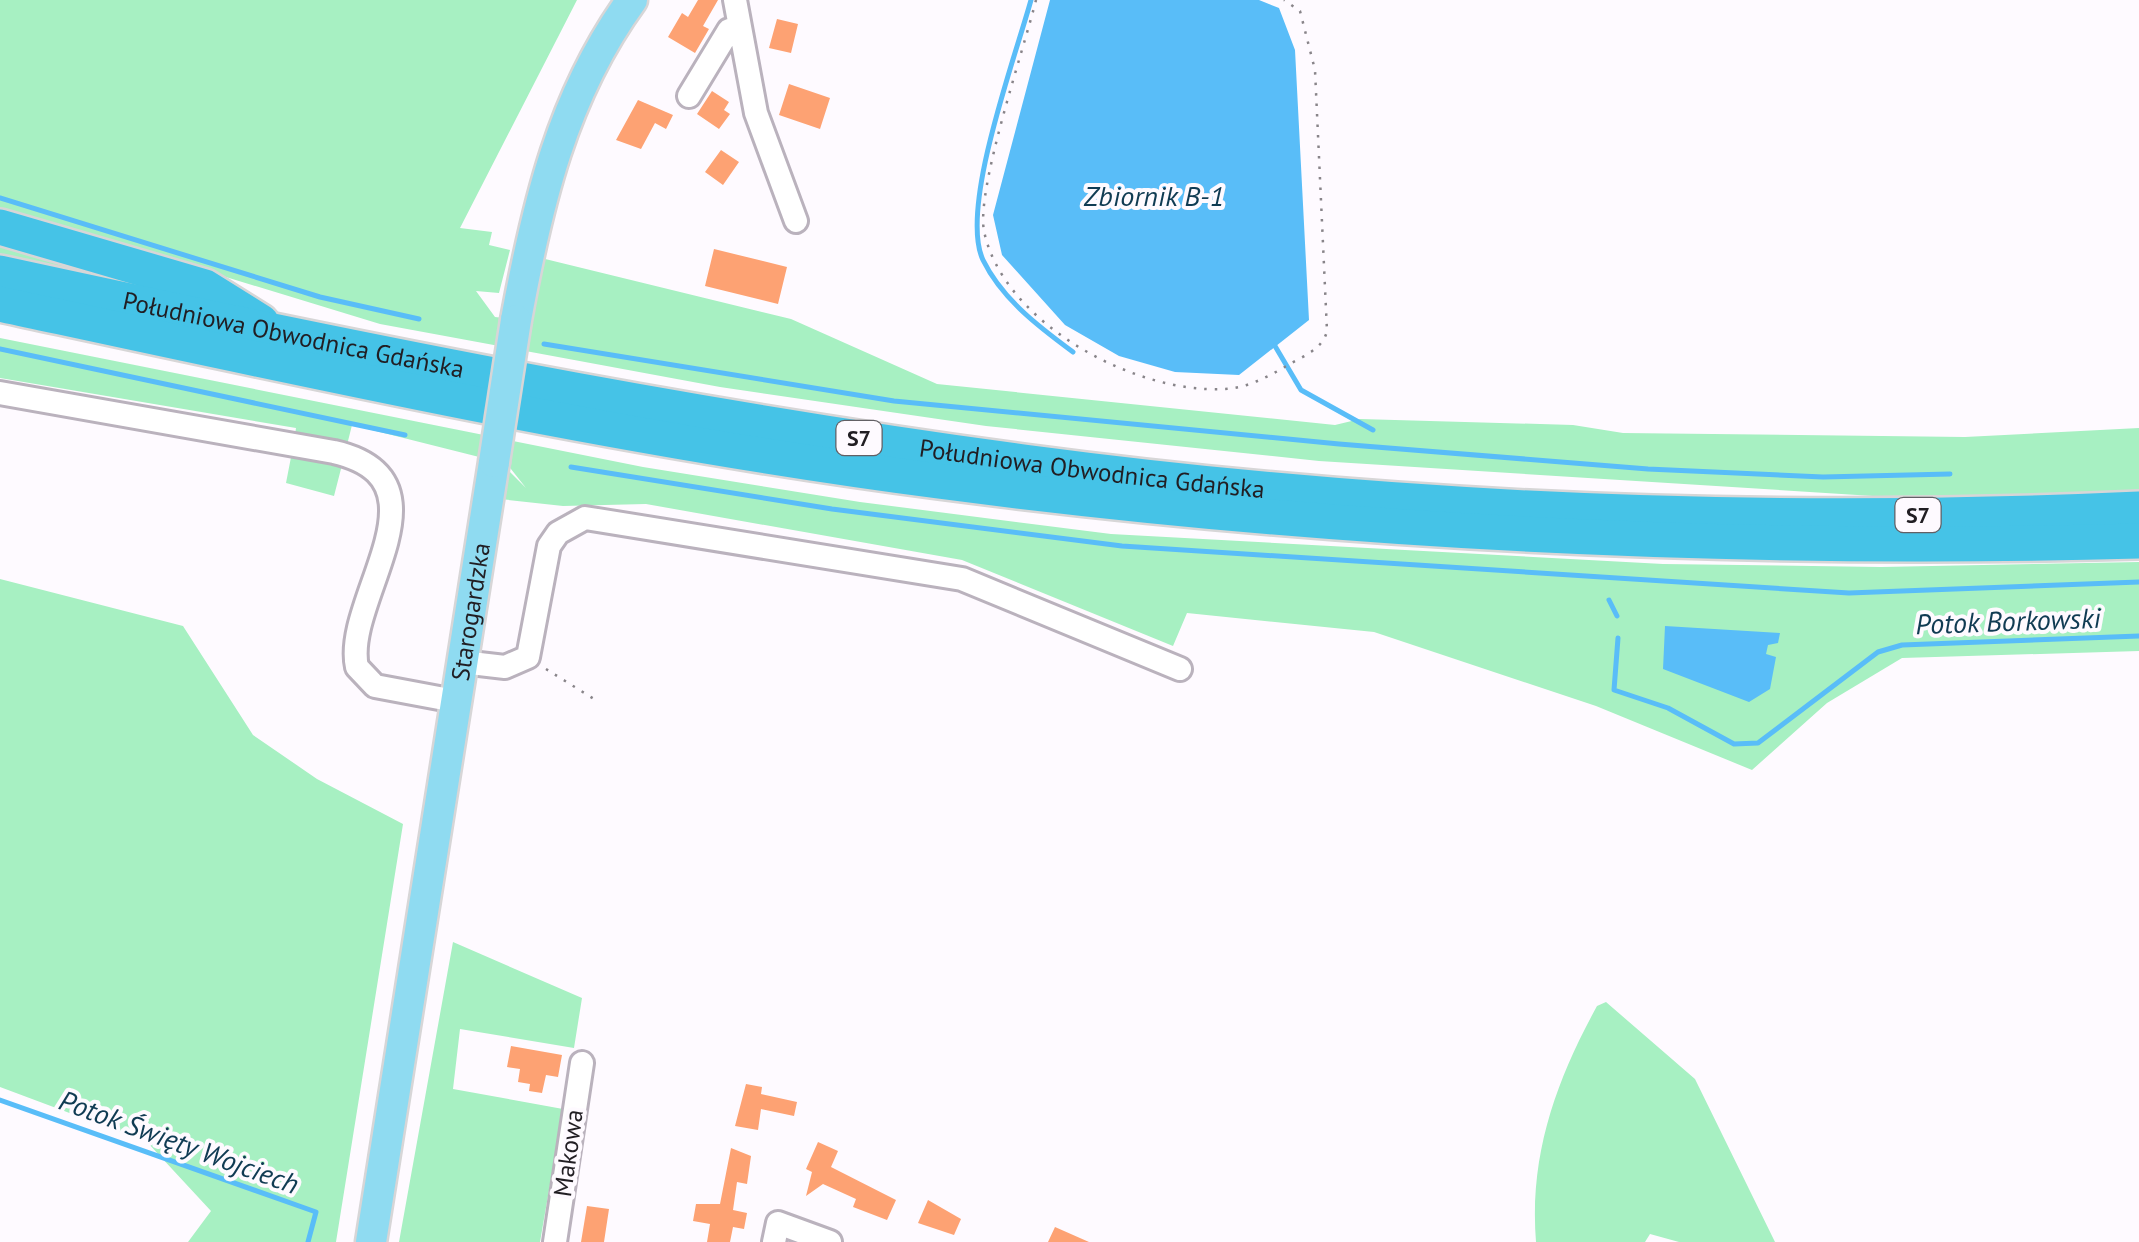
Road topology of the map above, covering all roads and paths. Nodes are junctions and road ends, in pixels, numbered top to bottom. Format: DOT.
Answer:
graph roads {
  1 [pos="632,0"];
  2 [pos="735,0"];
  3 [pos="1036,0"];
  4 [pos="1284,0"];
  5 [pos="740,27"];
  6 [pos="688,96"];
  7 [pos="796,221"];
  8 [pos="0,228"];
  9 [pos="0,273"];
  10 [pos="0,304"];
  11 [pos="0,320"];
  12 [pos="114,328"];
  13 [pos="278,334"];
  14 [pos="0,393"];
  15 [pos="2139,510"];
  16 [pos="2139,540"];
  17 [pos="528,657"];
  18 [pos="462,662"];
  19 [pos="1180,669"];
  20 [pos="594,699"];
  21 [pos="455,701"];
  22 [pos="582,1064"];
  23 [pos="370,1242"];
  24 [pos="555,1242"];
  25 [pos="774,1242"];
  26 [pos="830,1242"];
  1 -- 18 [label="main road, Starogardzka, bridge"];
  2 -- 5 [label="street"];
  3 -- 4 [label="path"];
  5 -- 6 [label="street"];
  5 -- 7 [label="street"];
  8 -- 13 [label="highway"];
  9 -- 13 [label="highway, Południowa Obwodnica Gdańska / S7"];
  10 -- 12 [label="highway, Południowa Obwodnica Gdańska / S7"];
  11 -- 12 [label="highway"];
  12 -- 16 [label="highway, Południowa Obwodnica Gdańska / S7"];
  13 -- 15 [label="highway, Południowa Obwodnica Gdańska / S7"];
  14 -- 21 [label="street"];
  17 -- 18 [label="street"];
  17 -- 19 [label="street"];
  17 -- 20 [label="path"];
  18 -- 21 [label="main road, Starogardzka"];
  21 -- 23 [label="main road, Starogardzka"];
  22 -- 24 [label="street, Makowa"];
  25 -- 26 [label="street"];
}
